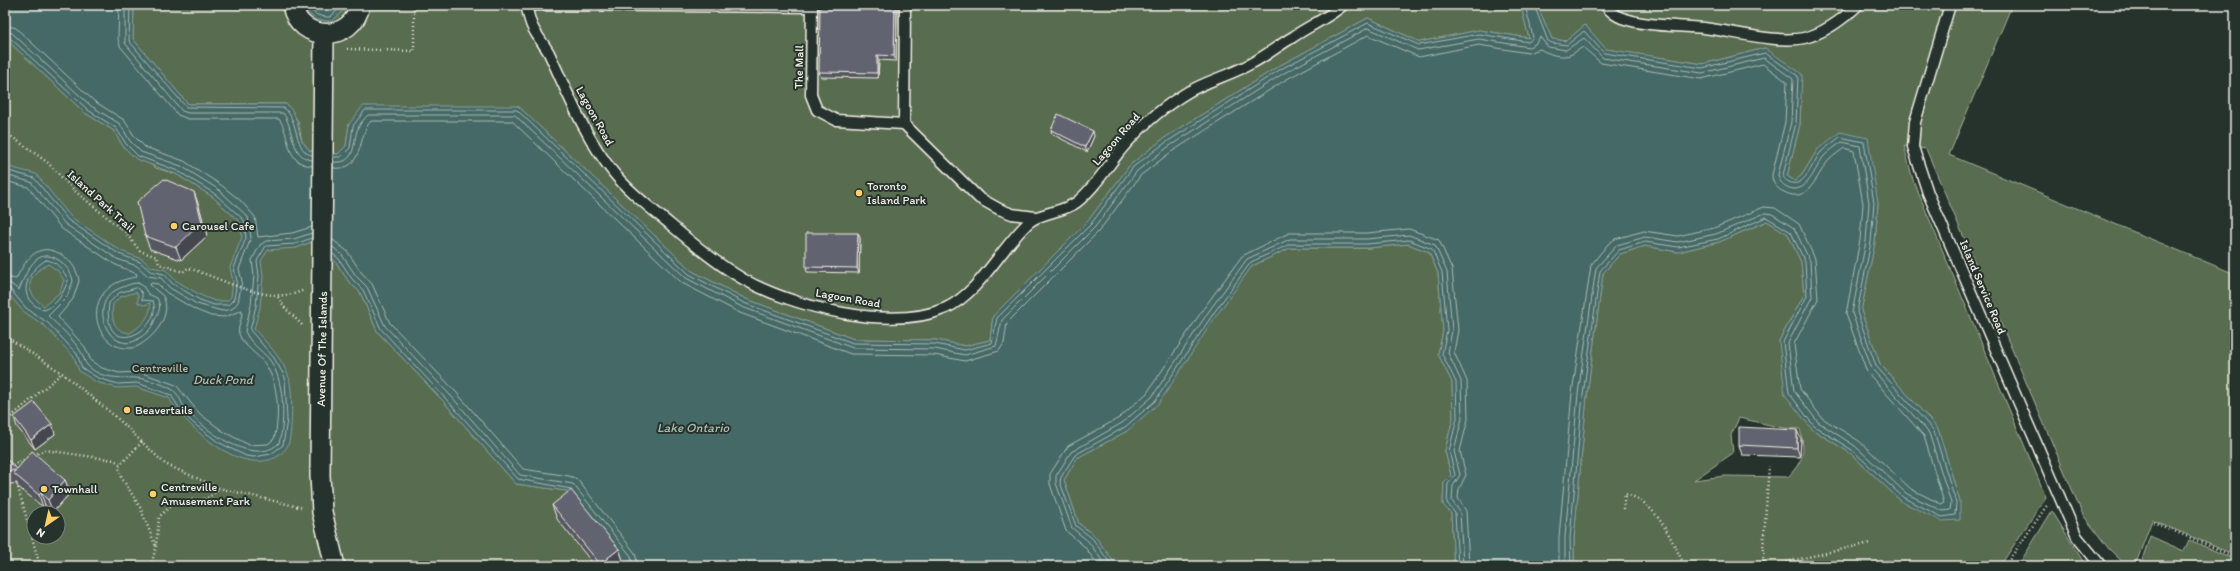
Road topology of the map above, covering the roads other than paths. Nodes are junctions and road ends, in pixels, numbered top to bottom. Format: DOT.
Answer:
graph roads {
  1 [pos="292,5"];
  2 [pos="360,5"];
  3 [pos="526,5"];
  4 [pos="905,5"];
  5 [pos="1343,5"];
  6 [pos="1605,5"];
  7 [pos="1858,5"];
  8 [pos="1950,5"];
  9 [pos="812,6"];
  10 [pos="324,41"];
  11 [pos="904,124"];
  12 [pos="1035,217"];
  13 [pos="335,566"];
  14 [pos="2101,566"];
  1 -- 10 [label="street"];
  2 -- 10 [label="street"];
  3 -- 9 [label="lane"];
  3 -- 12 [label="lane, Lagoon Road"];
  4 -- 11 [label="lane"];
  5 -- 12 [label="lane, Lagoon Road"];
  6 -- 7 [label="lane"];
  8 -- 14 [label="lane, Island Service Road"];
  9 -- 11 [label="lane, The Mall"];
  10 -- 13 [label="street, Avenue Of The Islands"];
  11 -- 12 [label="lane"];
}
